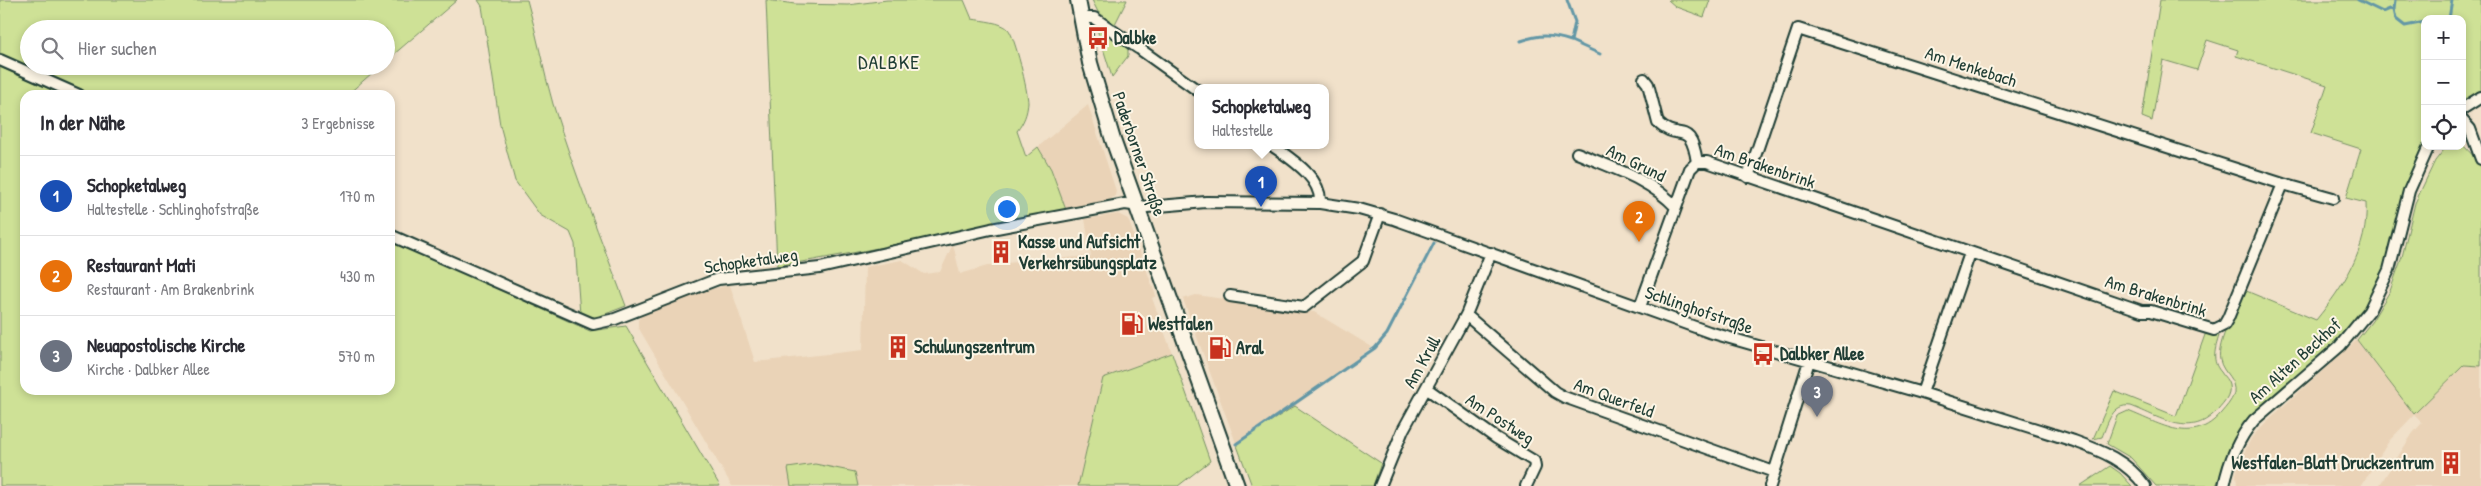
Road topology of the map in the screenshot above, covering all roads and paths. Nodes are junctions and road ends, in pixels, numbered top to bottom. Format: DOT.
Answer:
graph roads {
  1 [pos="1078,0"];
  2 [pos="1080,18"];
  3 [pos="0,60"];
  4 [pos="20,69"];
  5 [pos="34,75"];
  6 [pos="1644,79"];
  7 [pos="1194,88"];
  8 [pos="68,90"];
  9 [pos="2481,97"];
  10 [pos="2466,106"];
  11 [pos="2466,124"];
  12 [pos="1277,149"];
  13 [pos="2427,150"];
  14 [pos="1577,153"];
  15 [pos="2481,159"];
  16 [pos="1697,162"];
  17 [pos="1748,178"];
  18 [pos="2283,184"];
  19 [pos="2333,198"];
  20 [pos="1320,203"];
  21 [pos="1136,206"];
  22 [pos="1676,207"];
  23 [pos="1380,214"];
  24 [pos="395,236"];
  25 [pos="1491,253"];
  26 [pos="1970,253"];
  27 [pos="1230,296"];
  28 [pos="1640,307"];
  29 [pos="1466,315"];
  30 [pos="1809,362"];
  31 [pos="1426,388"];
  32 [pos="1922,392"];
  33 [pos="1774,472"];
  34 [pos="1237,486"];
  35 [pos="1380,486"];
  36 [pos="1526,486"];
  37 [pos="1770,486"];
  38 [pos="2145,486"];
  39 [pos="2224,486"];
  1 -- 2 [label="main road, Paderborner Straße"];
  2 -- 7 [label="street"];
  2 -- 21 [label="main road, Paderborner Straße"];
  3 -- 4 [label="street"];
  5 -- 8 [label="street"];
  6 -- 16 [label="street"];
  9 -- 10 [label="street"];
  11 -- 15 [label="street"];
  12 -- 20 [label="street"];
  13 -- 39 [label="street, Am Alten Beckhof"];
  14 -- 22 [label="street, Am Grund"];
  16 -- 17 [label="street, Am Brakenbrink"];
  16 -- 22 [label="street, Am Brakenbrink"];
  17 -- 18 [label="street, Am Menkebach"];
  17 -- 26 [label="street, Am Brakenbrink"];
  18 -- 19 [label="street, Am Menkebach"];
  18 -- 26 [label="street, Am Brakenbrink"];
  20 -- 21 [label="street, Schlinghofstraße"];
  20 -- 23 [label="street, Schlinghofstraße"];
  21 -- 24 [label="street, Schopketalweg"];
  21 -- 34 [label="main road, Paderborner Straße"];
  22 -- 28 [label="street, Am Brakenbrink"];
  23 -- 25 [label="street, Schlinghofstraße"];
  23 -- 27 [label="street"];
  25 -- 28 [label="street, Schlinghofstraße"];
  25 -- 29 [label="street, Am Krull"];
  26 -- 32 [label="street"];
  28 -- 30 [label="street, Schlinghofstraße"];
  29 -- 31 [label="street, Am Krull"];
  29 -- 33 [label="street, Am Querfeld"];
  30 -- 32 [label="street, Schlinghofstraße"];
  30 -- 33 [label="street"];
  31 -- 35 [label="street, Am Krull"];
  31 -- 36 [label="street, Am Postweg"];
  32 -- 38 [label="street, Schlinghofstraße"];
  33 -- 37 [label="street"];
}
